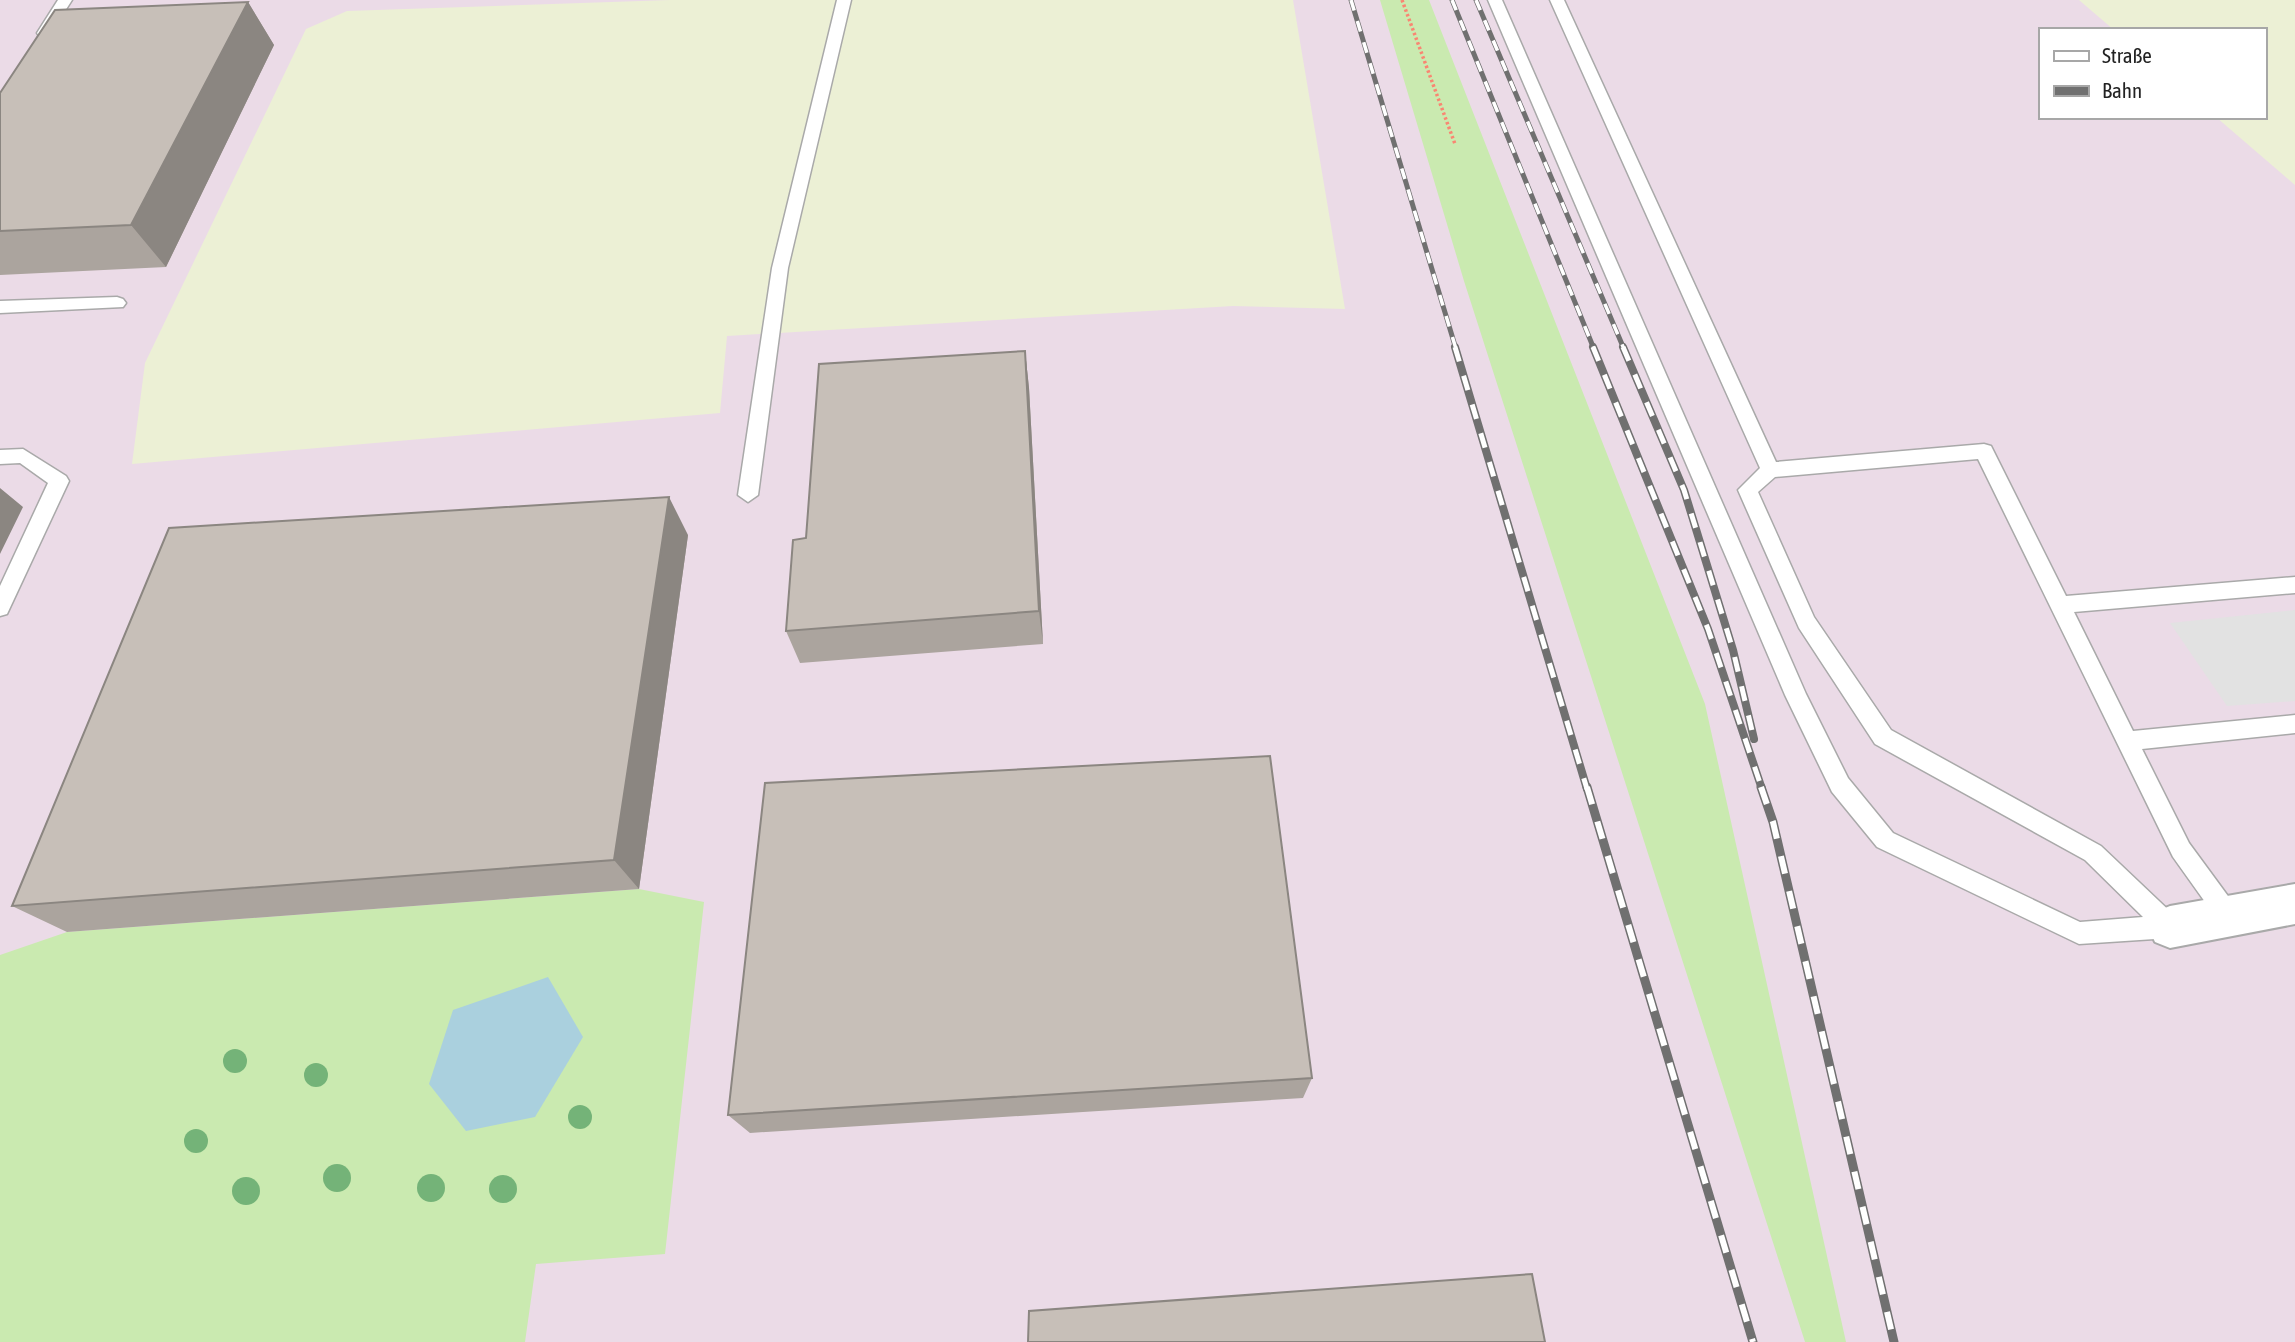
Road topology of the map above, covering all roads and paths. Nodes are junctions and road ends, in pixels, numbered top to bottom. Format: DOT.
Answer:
graph roads {
  1 [pos="65,0"];
  2 [pos="844,0"];
  3 [pos="1402,0"];
  4 [pos="1495,0"];
  5 [pos="1557,0"];
  6 [pos="65,40"];
  7 [pos="1455,144"];
  8 [pos="117,303"];
  9 [pos="0,307"];
  10 [pos="0,457"];
  11 [pos="1770,470"];
  12 [pos="748,495"];
  13 [pos="2295,585"];
  14 [pos="2060,605"];
  15 [pos="0,608"];
  16 [pos="2295,724"];
  17 [pos="2127,741"];
  18 [pos="2295,904"];
  19 [pos="2228,915"];
  20 [pos="2170,927"];
  1 -- 6 [label="lane"];
  2 -- 12 [label="lane"];
  3 -- 7 [label="path"];
  4 -- 20 [label="lane"];
  5 -- 11 [label="lane"];
  8 -- 9 [label="lane"];
  10 -- 15 [label="lane"];
  11 -- 14 [label="lane"];
  11 -- 20 [label="lane"];
  13 -- 14 [label="lane"];
  14 -- 17 [label="lane"];
  16 -- 17 [label="lane"];
  17 -- 19 [label="lane"];
  18 -- 19 [label="street"];
  19 -- 20 [label="street"];
}
